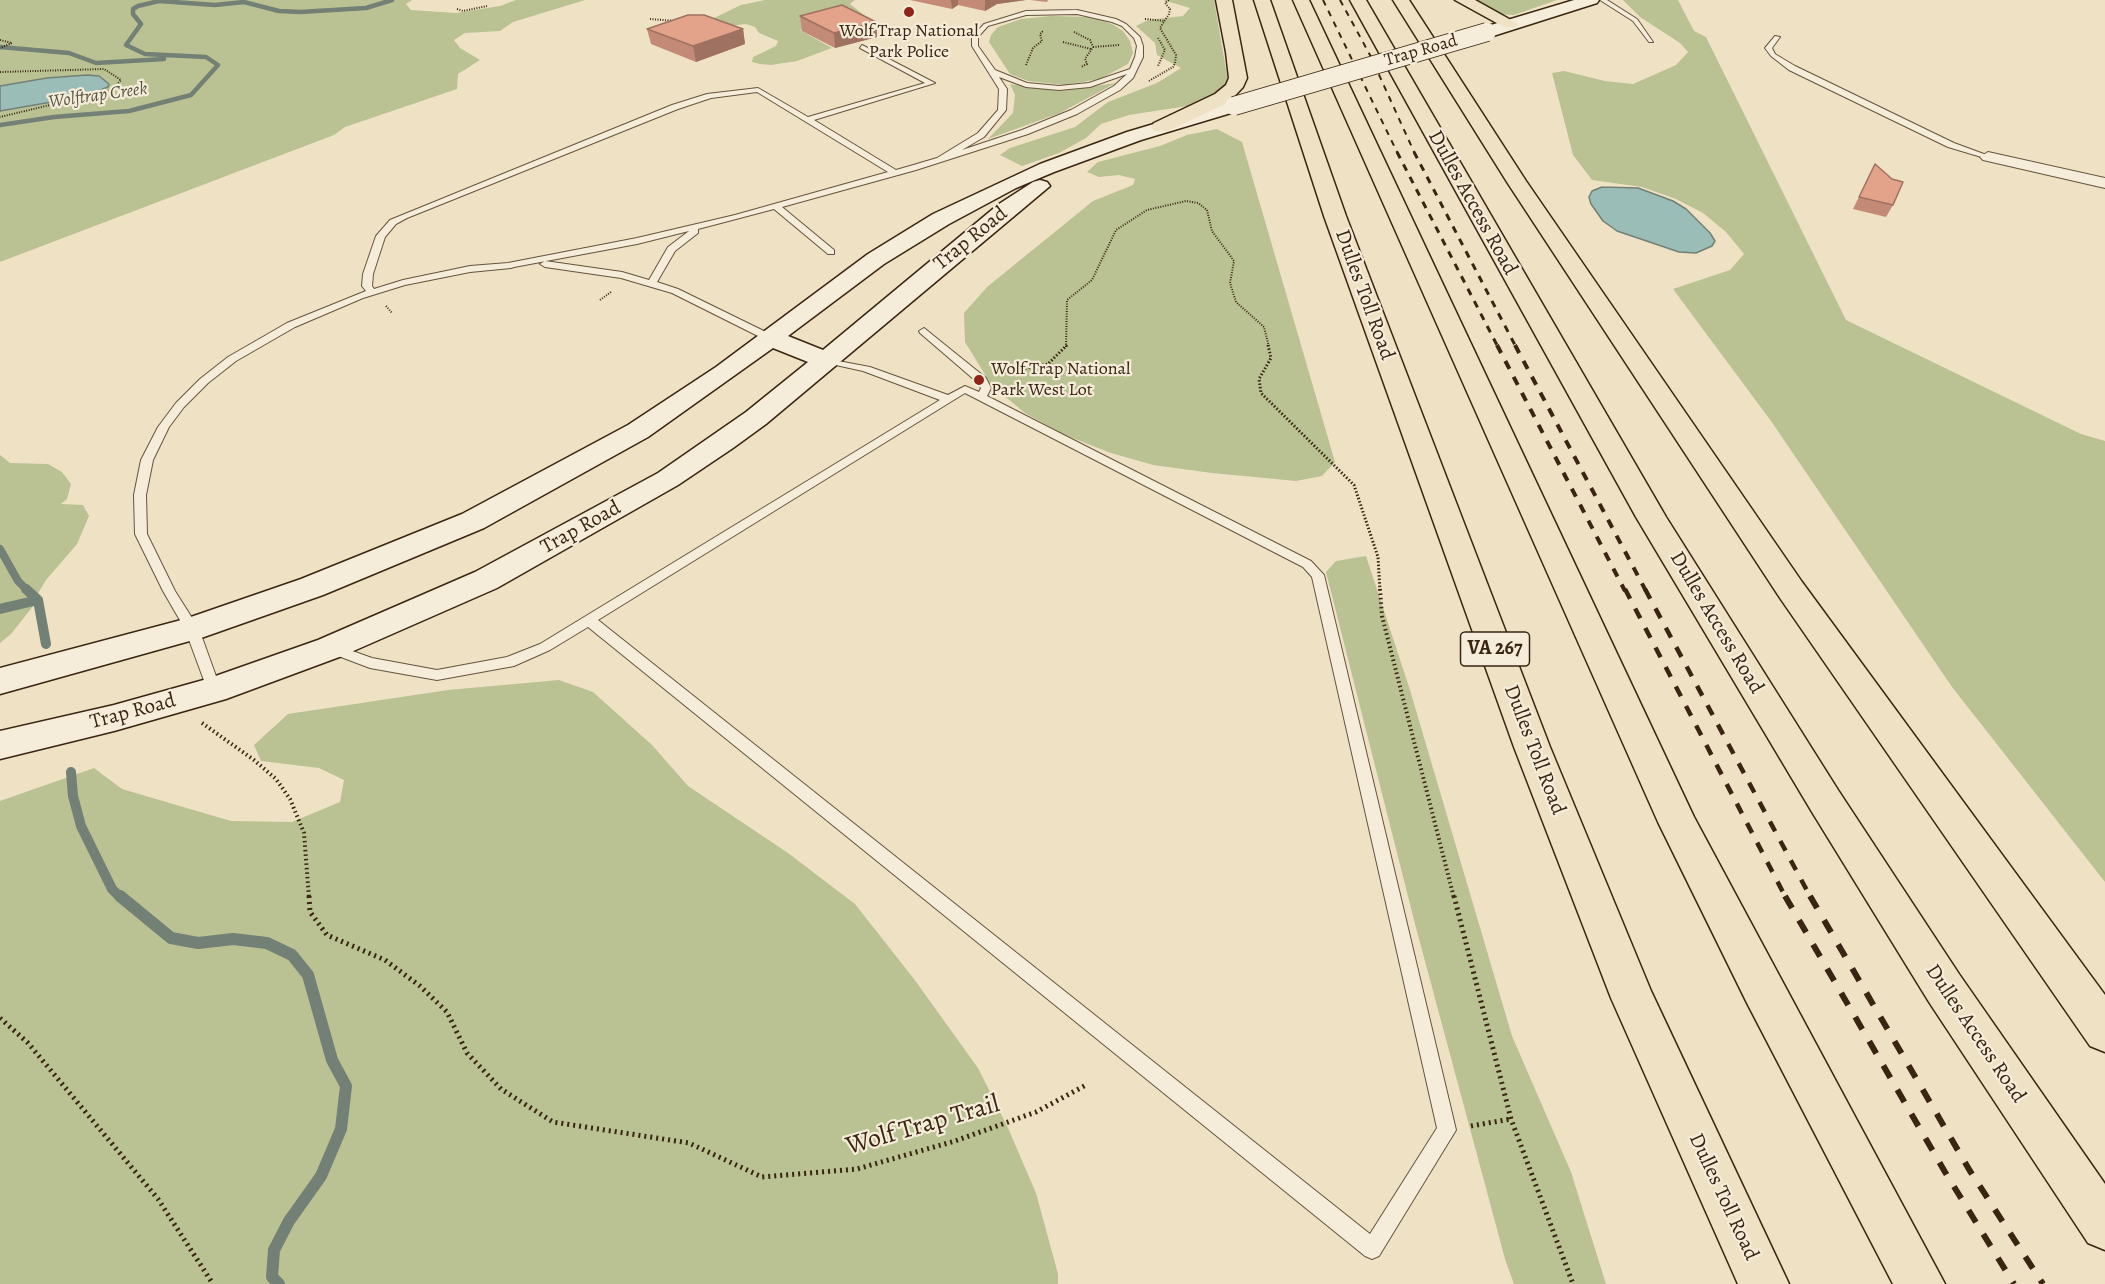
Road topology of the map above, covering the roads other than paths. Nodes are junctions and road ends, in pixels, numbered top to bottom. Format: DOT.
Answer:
graph roads {
  1 [pos="1224,0"];
  2 [pos="1262,0"];
  3 [pos="1301,0"];
  4 [pos="1358,0"];
  5 [pos="1401,0"];
  6 [pos="1463,0"];
  7 [pos="1591,0"];
  8 [pos="1603,0"];
  9 [pos="1510,24"];
  10 [pos="1777,38"];
  11 [pos="1651,41"];
  12 [pos="862,47"];
  13 [pos="1135,66"];
  14 [pos="990,71"];
  15 [pos="807,120"];
  16 [pos="1161,127"];
  17 [pos="1081,157"];
  18 [pos="1988,157"];
  19 [pos="940,159"];
  20 [pos="895,173"];
  21 [pos="2105,183"];
  22 [pos="776,207"];
  23 [pos="702,227"];
  24 [pos="831,252"];
  25 [pos="504,266"];
  26 [pos="651,284"];
  27 [pos="372,292"];
  28 [pos="924,332"];
  29 [pos="770,338"];
  30 [pos="826,360"];
  31 [pos="981,397"];
  32 [pos="949,399"];
  33 [pos="589,620"];
  34 [pos="192,629"];
  35 [pos="330,648"];
  36 [pos="0,681"];
  37 [pos="214,690"];
  38 [pos="0,745"];
  39 [pos="2105,1031"];
  40 [pos="2105,1226"];
  41 [pos="1764,1284"];
  42 [pos="1920,1284"];
  1 -- 16 [label="highway"];
  2 -- 41 [label="highway, Dulles Toll Road / VA 267"];
  3 -- 42 [label="highway"];
  4 -- 40 [label="highway, Dulles Access Road"];
  5 -- 39 [label="highway"];
  6 -- 9 [label="highway"];
  7 -- 9 [label="main road, Trap Road"];
  8 -- 11 [label="lane"];
  9 -- 16 [label="main road, Trap Road, bridge"];
  10 -- 18 [label="lane"];
  12 -- 15 [label="lane"];
  13 -- 14 [label="lane"];
  13 -- 14 [label="lane"];
  13 -- 19 [label="lane"];
  14 -- 19 [label="lane"];
  15 -- 20 [label="lane"];
  15 -- 27 [label="lane"];
  16 -- 17 [label="main road, Trap Road"];
  17 -- 29 [label="main road, Trap Road"];
  17 -- 30 [label="main road, Trap Road"];
  18 -- 21 [label="street"];
  19 -- 20 [label="lane"];
  20 -- 22 [label="lane"];
  22 -- 23 [label="lane"];
  22 -- 24 [label="lane"];
  23 -- 25 [label="lane"];
  23 -- 26 [label="lane"];
  25 -- 26 [label="lane"];
  25 -- 27 [label="lane"];
  26 -- 29 [label="lane"];
  27 -- 34 [label="lane"];
  28 -- 31 [label="lane"];
  29 -- 30 [label="main road"];
  29 -- 34 [label="main road, Trap Road"];
  30 -- 32 [label="lane"];
  30 -- 35 [label="main road, Trap Road"];
  31 -- 32 [label="lane"];
  31 -- 33 [label="lane"];
  32 -- 33 [label="lane"];
  33 -- 35 [label="lane"];
  34 -- 36 [label="main road, Trap Road"];
  34 -- 37 [label="lane"];
  35 -- 37 [label="main road, Trap Road"];
  37 -- 38 [label="main road, Trap Road"];
}
